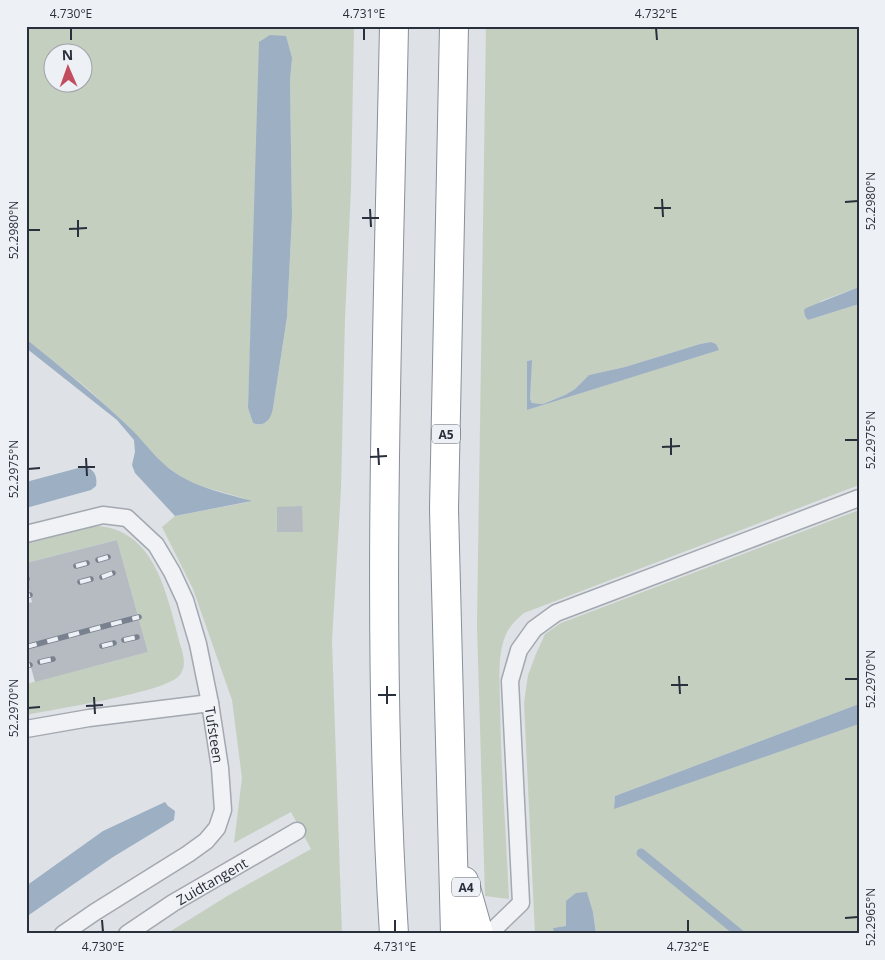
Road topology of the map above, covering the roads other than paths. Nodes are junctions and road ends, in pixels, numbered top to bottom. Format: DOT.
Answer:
graph roads {
  1 [pos="394,26"];
  2 [pos="454,26"];
  3 [pos="859,498"];
  4 [pos="26,534"];
  5 [pos="210,703"];
  6 [pos="26,729"];
  7 [pos="297,832"];
  8 [pos="453,841"];
  9 [pos="63,934"];
  10 [pos="127,934"];
  11 [pos="394,934"];
  12 [pos="455,934"];
  13 [pos="479,934"];
  14 [pos="489,934"];
  1 -- 11 [label="highway"];
  2 -- 8 [label="highway, A5"];
  3 -- 14 [label="lane"];
  4 -- 5 [label="lane"];
  5 -- 6 [label="lane, Tufsteen"];
  5 -- 9 [label="lane, Tufsteen"];
  7 -- 10 [label="lane, Zuidtangent"];
  8 -- 12 [label="highway, A5"];
  8 -- 13 [label="highway, A4"];
}
